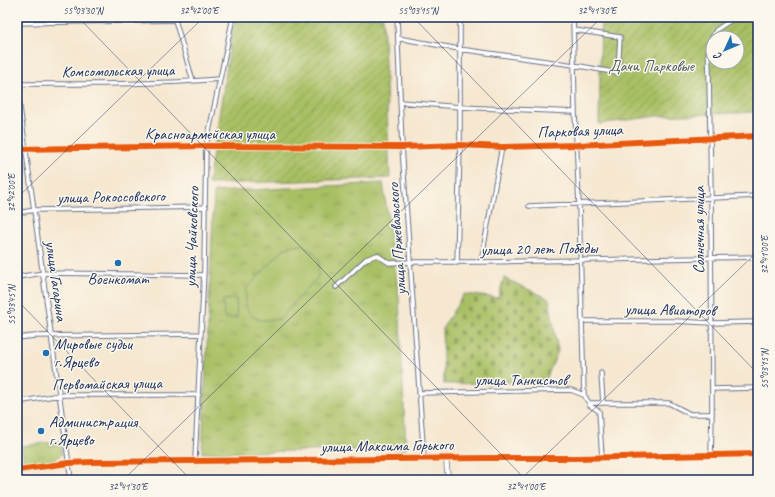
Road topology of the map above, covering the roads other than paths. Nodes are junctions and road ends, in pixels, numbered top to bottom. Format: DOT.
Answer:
graph roads {
  1 [pos="233,17"];
  2 [pos="397,17"];
  3 [pos="460,17"];
  4 [pos="574,17"];
  5 [pos="736,17"];
  6 [pos="17,23"];
  7 [pos="574,30"];
  8 [pos="398,38"];
  9 [pos="460,49"];
  10 [pos="574,65"];
  11 [pos="220,79"];
  12 [pos="193,81"];
  13 [pos="17,85"];
  14 [pos="400,102"];
  15 [pos="460,106"];
  16 [pos="575,112"];
  17 [pos="758,136"];
  18 [pos="709,138"];
  19 [pos="460,145"];
  20 [pos="577,145"];
  21 [pos="206,146"];
  22 [pos="402,147"];
  23 [pos="502,147"];
  24 [pos="25,148"];
  25 [pos="17,149"];
  26 [pos="758,196"];
  27 [pos="711,197"];
  28 [pos="579,204"];
  29 [pos="529,206"];
  30 [pos="206,207"];
  31 [pos="35,210"];
  32 [pos="17,212"];
  33 [pos="711,257"];
  34 [pos="758,257"];
  35 [pos="580,261"];
  36 [pos="411,262"];
  37 [pos="481,262"];
  38 [pos="457,263"];
  39 [pos="43,273"];
  40 [pos="204,275"];
  41 [pos="17,277"];
  42 [pos="336,286"];
  43 [pos="582,322"];
  44 [pos="758,322"];
  45 [pos="711,323"];
  46 [pos="201,334"];
  47 [pos="52,335"];
  48 [pos="17,338"];
  49 [pos="601,373"];
  50 [pos="712,388"];
  51 [pos="758,388"];
  52 [pos="419,393"];
  53 [pos="60,395"];
  54 [pos="198,395"];
  55 [pos="584,395"];
  56 [pos="17,402"];
  57 [pos="588,402"];
  58 [pos="603,403"];
  59 [pos="712,414"];
  60 [pos="758,454"];
  61 [pos="711,455"];
  62 [pos="446,458"];
  63 [pos="602,458"];
  64 [pos="424,459"];
  65 [pos="195,460"];
  66 [pos="70,463"];
  67 [pos="17,470"];
  68 [pos="71,480"];
  69 [pos="448,480"];
  1 -- 11 [label="street, улица Чайковского"];
  2 -- 8 [label="street, улица Пржевальского"];
  3 -- 9 [label="street"];
  4 -- 7 [label="street"];
  5 -- 18 [label="street, Солнечная улица"];
  6 -- 12 [label="street"];
  7 -- 10 [label="street"];
  7 -- 10 [label="street"];
  8 -- 9 [label="street"];
  8 -- 14 [label="street, улица Пржевальского"];
  9 -- 10 [label="street"];
  9 -- 15 [label="street"];
  10 -- 16 [label="street"];
  11 -- 12 [label="street, Комсомольская улица"];
  11 -- 21 [label="street, улица Чайковского"];
  12 -- 13 [label="street, Комсомольская улица"];
  13 -- 24 [label="street, улица Гагарина"];
  14 -- 15 [label="street"];
  14 -- 22 [label="street, улица Пржевальского"];
  15 -- 16 [label="street"];
  15 -- 19 [label="street"];
  16 -- 20 [label="street"];
  17 -- 18 [label="street, Парковая улица"];
  18 -- 20 [label="street, Парковая улица"];
  18 -- 27 [label="street, Солнечная улица"];
  19 -- 22 [label="street, Парковая улица"];
  19 -- 23 [label="street, Парковая улица"];
  19 -- 38 [label="street"];
  20 -- 23 [label="street, Парковая улица"];
  20 -- 28 [label="street"];
  21 -- 22 [label="street, Красноармейская улица"];
  21 -- 24 [label="street, Красноармейская улица"];
  21 -- 30 [label="street, улица Чайковского"];
  22 -- 36 [label="street, улица Пржевальского"];
  23 -- 37 [label="street"];
  24 -- 25 [label="street, Красноармейская улица"];
  24 -- 31 [label="street, улица Гагарина"];
  26 -- 27 [label="street"];
  27 -- 28 [label="street"];
  27 -- 33 [label="street, Солнечная улица"];
  28 -- 29 [label="street"];
  28 -- 35 [label="street"];
  30 -- 31 [label="street, улица Рокоссовского"];
  30 -- 40 [label="street, улица Чайковского"];
  31 -- 32 [label="street, улица Рокоссовского"];
  31 -- 39 [label="street, улица Гагарина"];
  33 -- 34 [label="street, улица 20 лет Победы"];
  33 -- 35 [label="street, улица 20 лет Победы"];
  33 -- 45 [label="street, Солнечная улица"];
  35 -- 37 [label="street, улица 20 лет Победы"];
  35 -- 43 [label="street"];
  36 -- 38 [label="street, улица 20 лет Победы"];
  36 -- 42 [label="street, улица 20 лет Победы"];
  36 -- 52 [label="street, улица Пржевальского"];
  37 -- 38 [label="street, улица 20 лет Победы"];
  39 -- 40 [label="street"];
  39 -- 41 [label="street"];
  39 -- 47 [label="street, улица Гагарина"];
  40 -- 46 [label="street, улица Чайковского"];
  43 -- 45 [label="street, улица Авиаторов"];
  43 -- 55 [label="street"];
  44 -- 45 [label="street, улица Авиаторов"];
  45 -- 50 [label="street, Солнечная улица"];
  46 -- 47 [label="street"];
  46 -- 54 [label="street, улица Чайковского"];
  47 -- 48 [label="street"];
  47 -- 53 [label="street, улица Гагарина"];
  49 -- 58 [label="street"];
  50 -- 51 [label="street"];
  50 -- 59 [label="street, Солнечная улица"];
  52 -- 55 [label="street, улица Танкистов"];
  52 -- 64 [label="street, улица Пржевальского"];
  53 -- 54 [label="street, Первомайская улица"];
  53 -- 56 [label="street, Первомайская улица"];
  53 -- 66 [label="street, улица Гагарина"];
  54 -- 65 [label="street, улица Чайковского"];
  55 -- 57 [label="street, улица Танкистов"];
  57 -- 58 [label="street"];
  57 -- 63 [label="street, улица Танкистов"];
  58 -- 59 [label="street"];
  59 -- 61 [label="street, Солнечная улица"];
  60 -- 61 [label="street, улица Максима Горького"];
  61 -- 63 [label="street, улица Максима Горького"];
  62 -- 63 [label="street, улица Максима Горького"];
  62 -- 64 [label="street, улица Максима Горького"];
  62 -- 69 [label="street"];
  64 -- 65 [label="street, улица Максима Горького"];
  65 -- 66 [label="street, улица Максима Горького"];
  66 -- 67 [label="street, улица Максима Горького"];
  66 -- 68 [label="street, улица Гагарина"];
}
